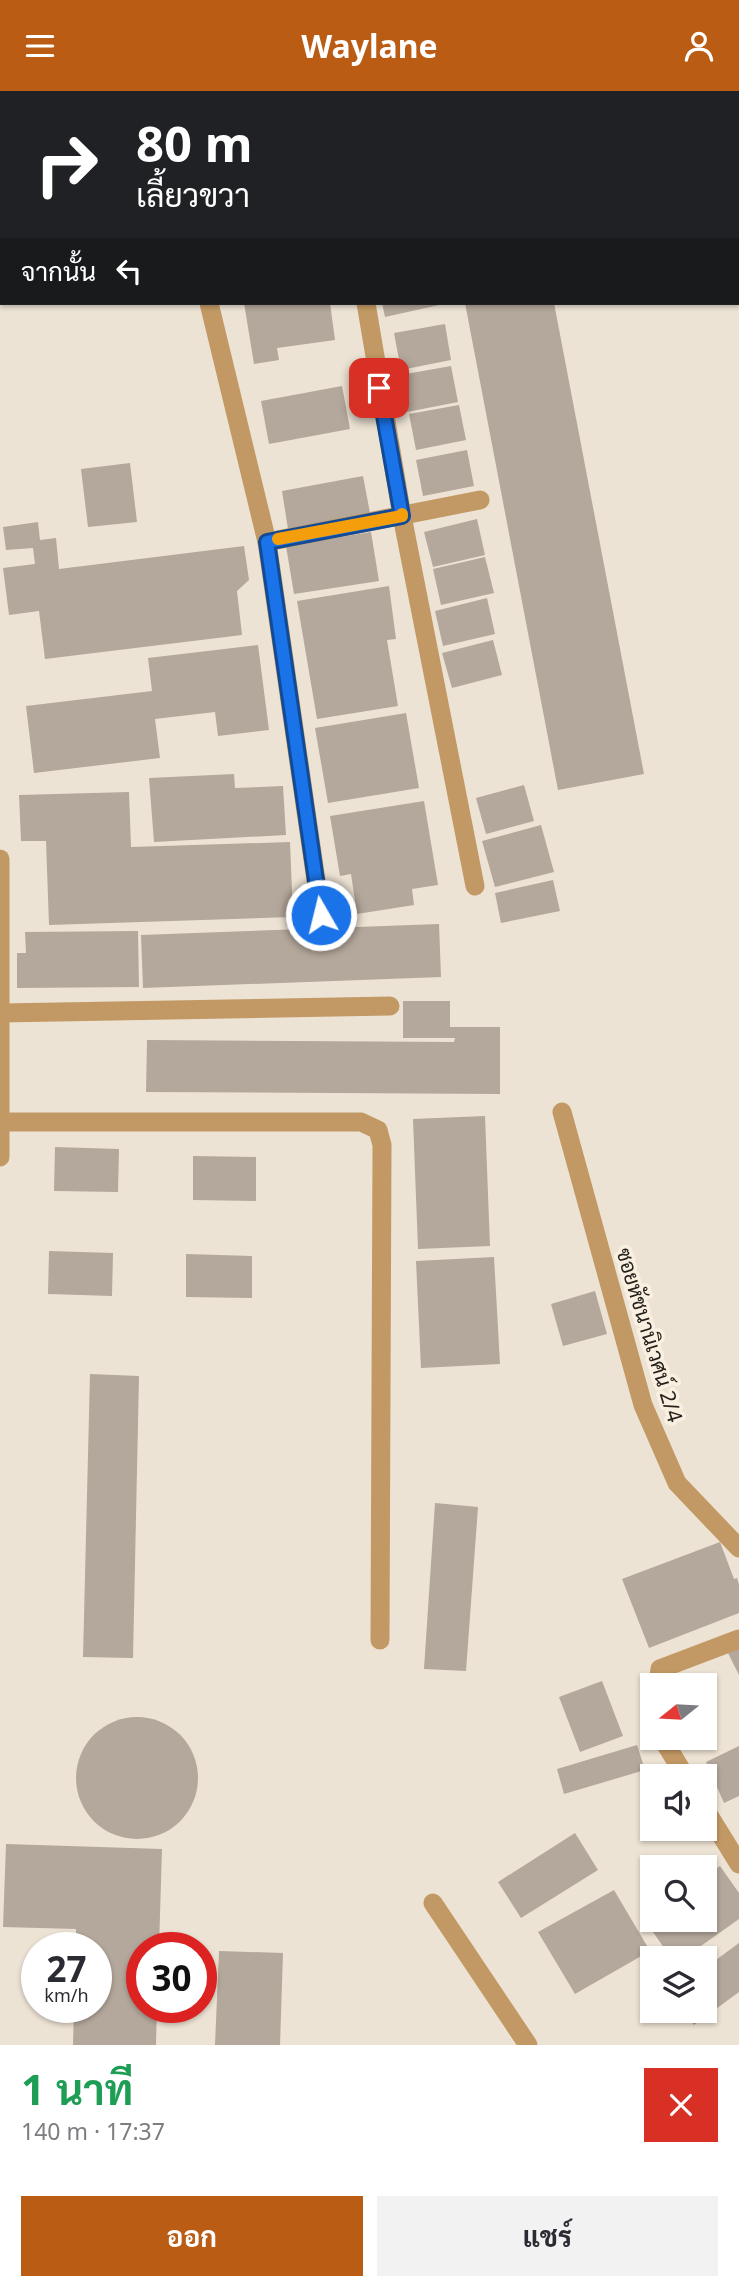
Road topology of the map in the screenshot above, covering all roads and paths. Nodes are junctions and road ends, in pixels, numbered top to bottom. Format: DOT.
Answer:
graph roads {
  1 [pos="209,305"];
  2 [pos="366,305"];
  3 [pos="480,500"];
  4 [pos="402,516"];
  5 [pos="267,542"];
  6 [pos="0,859"];
  7 [pos="475,885"];
  8 [pos="321,915"];
  9 [pos="390,1006"];
  10 [pos="1,1013"];
  11 [pos="562,1112"];
  12 [pos="2,1122"];
  13 [pos="0,1157"];
  14 [pos="739,1548"];
  15 [pos="739,1639"];
  16 [pos="380,1640"];
  17 [pos="659,1673"];
  18 [pos="717,1828"];
  19 [pos="739,1864"];
  20 [pos="433,1903"];
  21 [pos="528,2045"];
  1 -- 5 [label="street"];
  2 -- 4 [label="street"];
  3 -- 4 [label="street"];
  4 -- 5 [label="street"];
  4 -- 7 [label="street"];
  5 -- 8 [label="street"];
  6 -- 10 [label="street"];
  9 -- 10 [label="street"];
  10 -- 12 [label="street"];
  11 -- 14 [label="street, ซอยหัชนานิเวศน์ 2/4"];
  12 -- 13 [label="street"];
  12 -- 16 [label="street"];
  15 -- 17 [label="street"];
  18 -- 19 [label="street"];
  20 -- 21 [label="street"];
}
